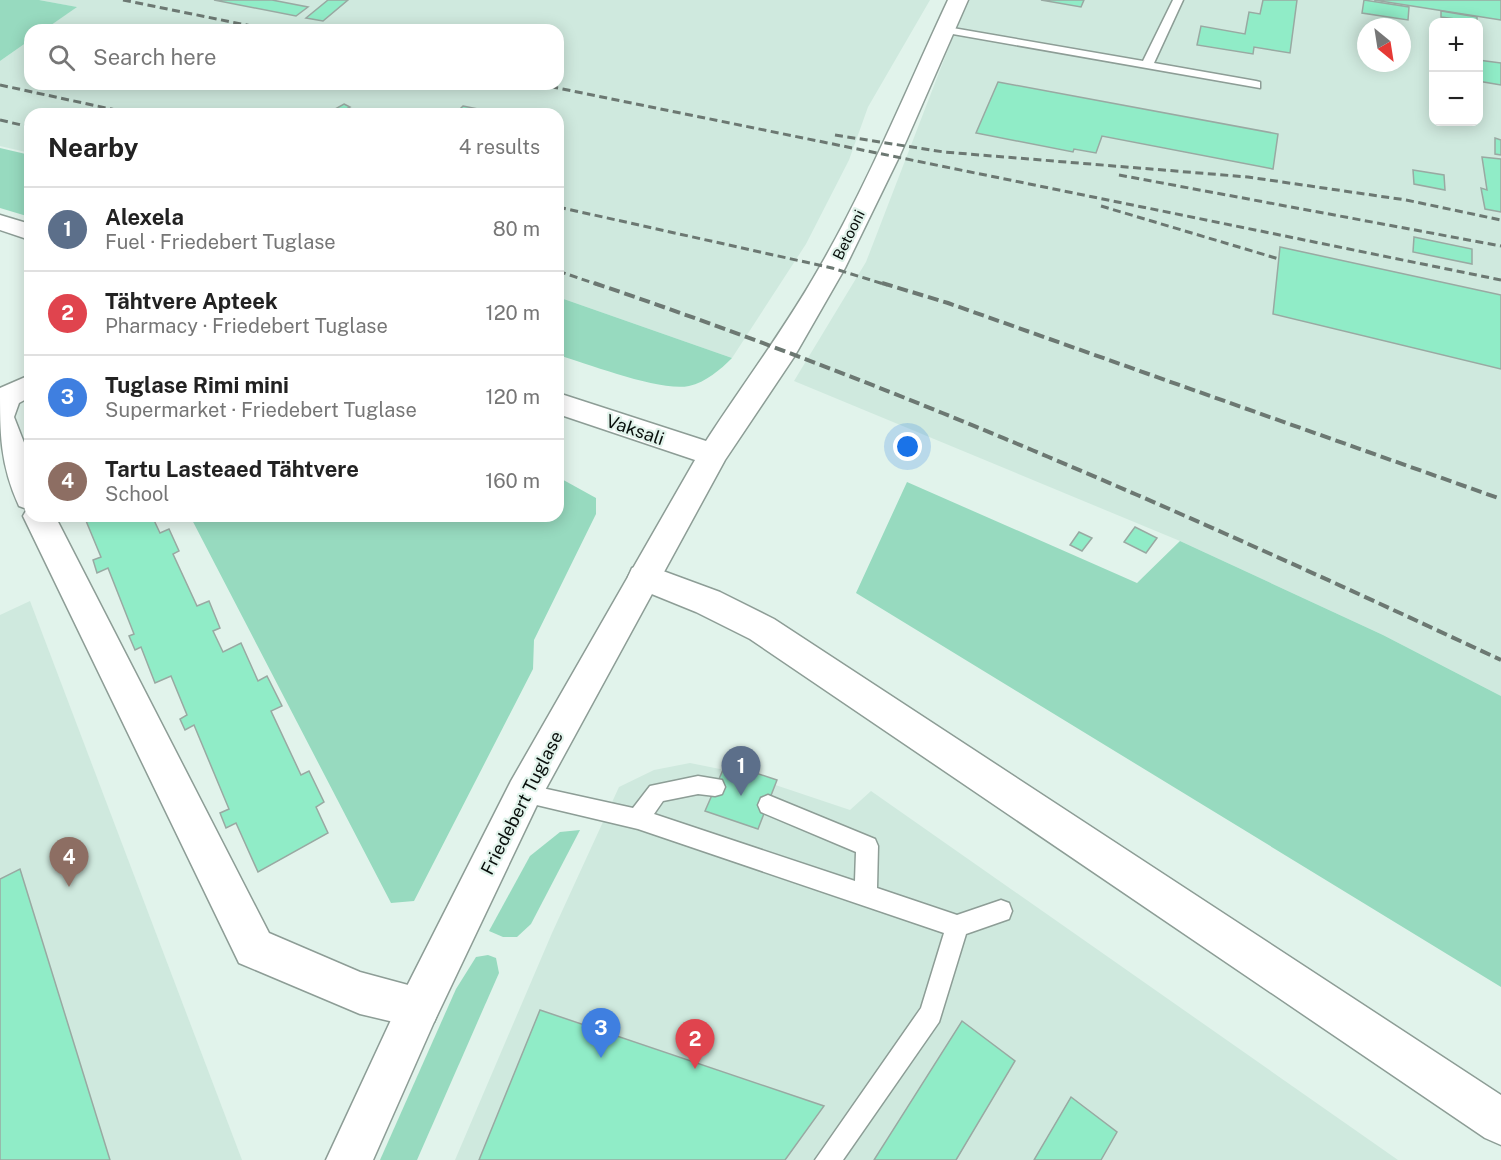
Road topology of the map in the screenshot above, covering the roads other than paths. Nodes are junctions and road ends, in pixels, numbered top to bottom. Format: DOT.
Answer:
graph roads {
  1 [pos="958,0"];
  2 [pos="1178,0"];
  3 [pos="947,30"];
  4 [pos="1147,65"];
  5 [pos="1256,85"];
  6 [pos="0,222"];
  7 [pos="24,230"];
  8 [pos="24,388"];
  9 [pos="564,405"];
  10 [pos="0,417"];
  11 [pos="713,455"];
  12 [pos="24,482"];
  13 [pos="42,522"];
  14 [pos="644,577"];
  15 [pos="715,787"];
  16 [pos="524,793"];
  17 [pos="768,805"];
  18 [pos="638,819"];
  19 [pos="866,896"];
  20 [pos="1001,911"];
  21 [pos="957,926"];
  22 [pos="419,1007"];
  23 [pos="1501,1122"];
  24 [pos="349,1160"];
  25 [pos="828,1160"];
  1 -- 3 [label="street, Betooni"];
  2 -- 4 [label="lane"];
  3 -- 4 [label="lane"];
  3 -- 11 [label="street, Betooni"];
  4 -- 5 [label="lane"];
  6 -- 7 [label="street"];
  8 -- 10 [label="street"];
  9 -- 11 [label="street, Vaksali"];
  10 -- 12 [label="street"];
  11 -- 14 [label="street, Friedebert Tuglase"];
  13 -- 22 [label="street"];
  14 -- 16 [label="street, Friedebert Tuglase"];
  14 -- 23 [label="street"];
  15 -- 18 [label="lane"];
  16 -- 18 [label="lane"];
  16 -- 22 [label="street, Friedebert Tuglase"];
  17 -- 19 [label="lane"];
  18 -- 19 [label="lane"];
  19 -- 21 [label="lane"];
  20 -- 21 [label="lane"];
  21 -- 25 [label="lane"];
  22 -- 24 [label="street, Friedebert Tuglase"];
}
